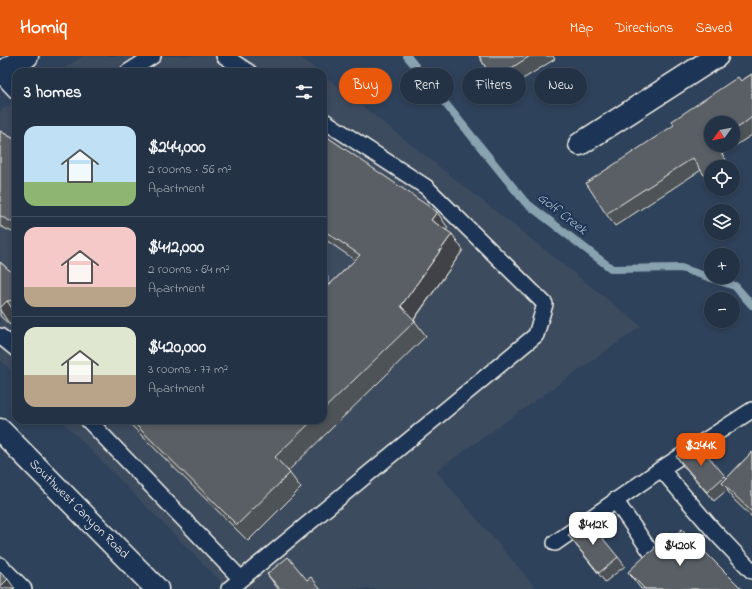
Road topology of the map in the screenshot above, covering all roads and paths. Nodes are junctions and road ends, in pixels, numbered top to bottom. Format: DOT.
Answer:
graph roads {
  1 [pos="27,56"];
  2 [pos="153,56"];
  3 [pos="224,56"];
  4 [pos="717,56"];
  5 [pos="134,68"];
  6 [pos="242,68"];
  7 [pos="0,74"];
  8 [pos="12,87"];
  9 [pos="327,123"];
  10 [pos="580,144"];
  11 [pos="0,336"];
  12 [pos="12,346"];
  13 [pos="752,410"];
  14 [pos="92,424"];
  15 [pos="0,430"];
  16 [pos="661,469"];
  17 [pos="616,500"];
  18 [pos="555,543"];
  19 [pos="655,558"];
  20 [pos="0,565"];
  21 [pos="752,571"];
  22 [pos="241,579"];
  23 [pos="24,589"];
  24 [pos="157,589"];
  25 [pos="229,589"];
  1 -- 7 [label="main road"];
  2 -- 5 [label="lane"];
  3 -- 6 [label="lane"];
  4 -- 10 [label="main road"];
  7 -- 8 [label="lane"];
  9 -- 22 [label="lane"];
  11 -- 12 [label="lane"];
  13 -- 16 [label="lane"];
  14 -- 22 [label="lane"];
  15 -- 24 [label="main road, Southwest Canyon Road"];
  16 -- 17 [label="lane"];
  16 -- 21 [label="lane"];
  17 -- 18 [label="lane"];
  17 -- 19 [label="lane"];
  20 -- 23 [label="lane"];
  22 -- 25 [label="lane"];
}
